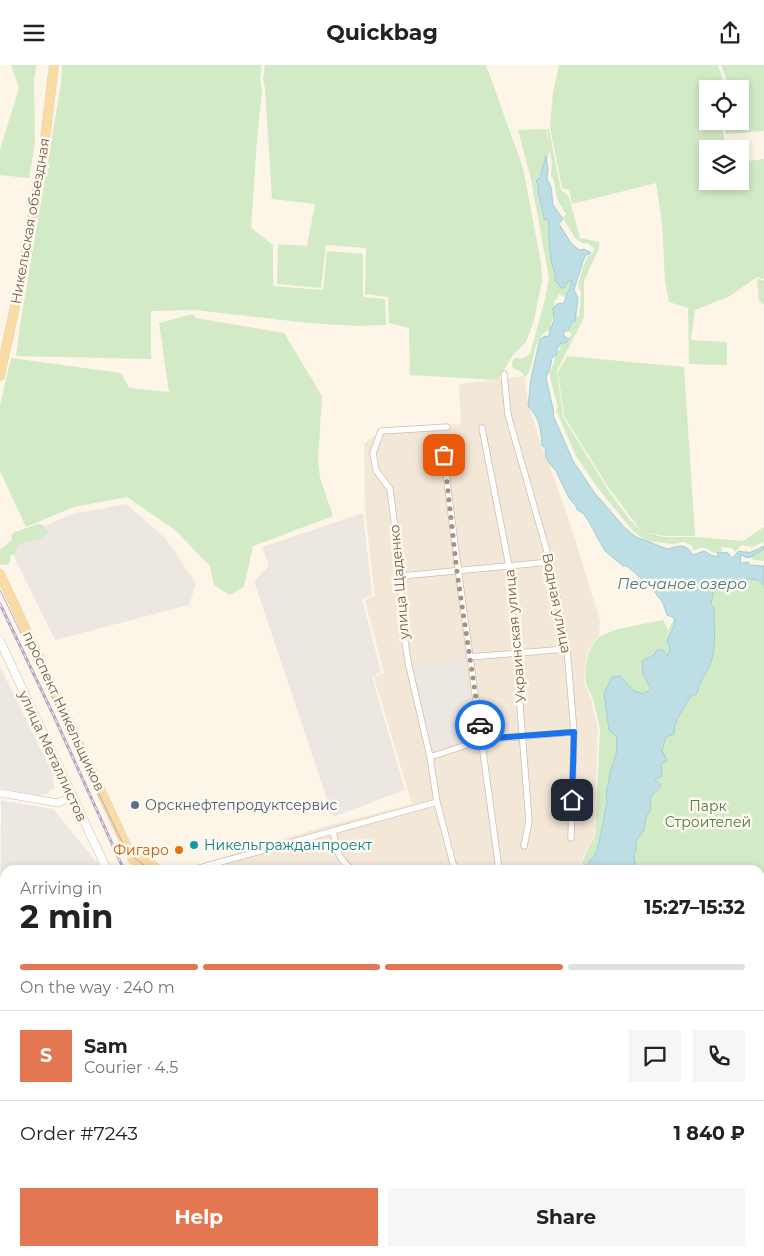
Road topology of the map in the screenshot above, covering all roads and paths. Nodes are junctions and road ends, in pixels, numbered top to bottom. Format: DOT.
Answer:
graph roads {
  1 [pos="54,65"];
  2 [pos="504,373"];
  3 [pos="0,376"];
  4 [pos="447,427"];
  5 [pos="482,427"];
  6 [pos="444,455"];
  7 [pos="550,562"];
  8 [pos="509,566"];
  9 [pos="457,572"];
  10 [pos="0,574"];
  11 [pos="401,576"];
  12 [pos="0,641"];
  13 [pos="567,649"];
  14 [pos="517,653"];
  15 [pos="469,657"];
  16 [pos="574,732"];
  17 [pos="523,736"];
  18 [pos="482,739"];
  19 [pos="430,757"];
  20 [pos="0,793"];
  21 [pos="71,797"];
  22 [pos="438,801"];
  23 [pos="333,831"];
  24 [pos="571,839"];
  25 [pos="524,846"];
  26 [pos="128,848"];
  27 [pos="104,865"];
  28 [pos="138,865"];
  29 [pos="152,865"];
  30 [pos="211,865"];
  31 [pos="346,865"];
  32 [pos="454,865"];
  33 [pos="498,865"];
  1 -- 3 [label="main road, Никельская объездная"];
  2 -- 7 [label="street, Водная улица"];
  4 -- 11 [label="street, улица Щаденко"];
  5 -- 8 [label="street, Украинская улица"];
  6 -- 9 [label="street"];
  7 -- 8 [label="street"];
  7 -- 13 [label="street, Водная улица"];
  8 -- 9 [label="street"];
  8 -- 14 [label="street, Украинская улица"];
  9 -- 11 [label="street"];
  9 -- 15 [label="street"];
  10 -- 26 [label="main road, проспект Никельщиков"];
  11 -- 19 [label="street, улица Щаденко"];
  12 -- 21 [label="main road, улица Металлистов"];
  13 -- 14 [label="street"];
  13 -- 16 [label="street, Водная улица"];
  14 -- 15 [label="street"];
  14 -- 17 [label="street, Украинская улица"];
  15 -- 18 [label="street"];
  16 -- 17 [label="street"];
  16 -- 24 [label="street, Водная улица"];
  17 -- 18 [label="street"];
  17 -- 25 [label="street, Украинская улица"];
  18 -- 19 [label="street"];
  18 -- 33 [label="street"];
  19 -- 22 [label="street, улица Щаденко"];
  20 -- 21 [label="street"];
  21 -- 27 [label="main road, улица Металлистов"];
  22 -- 23 [label="street"];
  22 -- 32 [label="street, улица Щаденко"];
  23 -- 30 [label="street"];
  23 -- 31 [label="street"];
  26 -- 28 [label="main road, проспект Никельщиков"];
  26 -- 29 [label="main road"];
}
